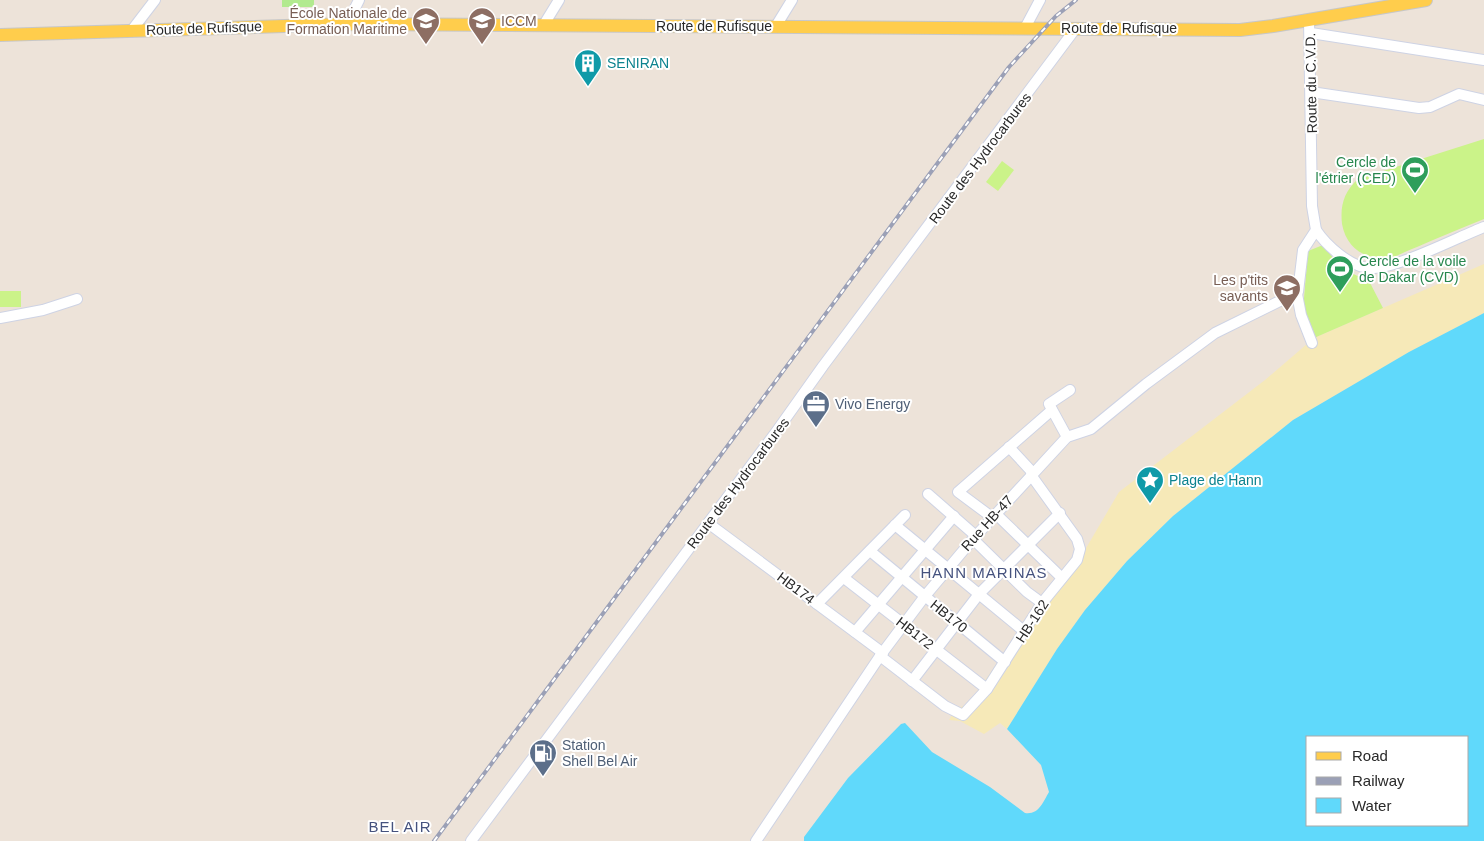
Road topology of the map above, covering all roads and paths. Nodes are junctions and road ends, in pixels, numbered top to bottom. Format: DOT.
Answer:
graph roads {
  1 [pos="155,0"];
  2 [pos="359,0"];
  3 [pos="559,0"];
  4 [pos="792,0"];
  5 [pos="1040,0"];
  6 [pos="1426,0"];
  7 [pos="346,24"];
  8 [pos="543,26"];
  9 [pos="776,26"];
  10 [pos="1310,27"];
  11 [pos="1025,28"];
  12 [pos="1076,28"];
  13 [pos="132,30"];
  14 [pos="0,35"];
  15 [pos="1484,60"];
  16 [pos="1312,92"];
  17 [pos="1484,100"];
  18 [pos="1484,226"];
  19 [pos="1316,230"];
  20 [pos="1298,292"];
  21 [pos="78,299"];
  22 [pos="0,318"];
  23 [pos="1312,343"];
  24 [pos="1070,390"];
  25 [pos="1051,407"];
  26 [pos="1068,437"];
  27 [pos="1009,447"];
  28 [pos="1032,474"];
  29 [pos="928,494"];
  30 [pos="1060,512"];
  31 [pos="905,515"];
  32 [pos="954,516"];
  33 [pos="994,516"];
  34 [pos="708,523"];
  35 [pos="895,525"];
  36 [pos="975,537"];
  37 [pos="1028,544"];
  38 [pos="924,549"];
  39 [pos="870,551"];
  40 [pos="947,568"];
  41 [pos="1003,569"];
  42 [pos="901,577"];
  43 [pos="844,578"];
  44 [pos="1062,578"];
  45 [pos="979,594"];
  46 [pos="925,596"];
  47 [pos="1042,603"];
  48 [pos="818,604"];
  49 [pos="878,604"];
  50 [pos="956,621"];
  51 [pos="904,624"];
  52 [pos="855,632"];
  53 [pos="1025,632"];
  54 [pos="936,649"];
  55 [pos="882,655"];
  56 [pos="1005,662"];
  57 [pos="912,681"];
  58 [pos="987,689"];
  59 [pos="963,716"];
  60 [pos="471,841"];
  61 [pos="756,841"];
  1 -- 13 [label="street"];
  2 -- 7 [label="street"];
  3 -- 8 [label="street"];
  4 -- 9 [label="street"];
  5 -- 11 [label="street"];
  6 -- 10 [label="main road, Route de Rufisque"];
  7 -- 8 [label="main road, Route de Rufisque"];
  7 -- 13 [label="main road, Route de Rufisque"];
  8 -- 9 [label="main road, Route de Rufisque"];
  9 -- 11 [label="main road, Route de Rufisque"];
  10 -- 12 [label="main road, Route de Rufisque"];
  10 -- 15 [label="street"];
  10 -- 16 [label="street, Route du C.V.D."];
  11 -- 12 [label="main road, Route de Rufisque"];
  12 -- 34 [label="street, Route des Hydrocarbures"];
  13 -- 14 [label="main road, Route de Rufisque"];
  16 -- 17 [label="street"];
  16 -- 19 [label="street, Route du C.V.D."];
  18 -- 19 [label="street"];
  19 -- 20 [label="street"];
  20 -- 23 [label="street"];
  20 -- 26 [label="street, Rue HB-47"];
  21 -- 22 [label="street"];
  24 -- 25 [label="street"];
  25 -- 26 [label="street"];
  25 -- 27 [label="street"];
  26 -- 28 [label="street, Rue HB-47"];
  27 -- 28 [label="street, HB-162"];
  27 -- 33 [label="street"];
  28 -- 30 [label="street, HB-162"];
  28 -- 33 [label="street, Rue HB-47"];
  29 -- 32 [label="street"];
  30 -- 37 [label="street"];
  30 -- 44 [label="street, HB-162"];
  31 -- 35 [label="street"];
  32 -- 36 [label="street"];
  32 -- 38 [label="street"];
  33 -- 36 [label="street, Rue HB-47"];
  33 -- 37 [label="street"];
  34 -- 48 [label="street, HB174"];
  34 -- 60 [label="street, Route des Hydrocarbures"];
  35 -- 38 [label="street"];
  35 -- 39 [label="street"];
  36 -- 40 [label="street, Rue HB-47"];
  36 -- 41 [label="street"];
  37 -- 41 [label="street"];
  37 -- 44 [label="street"];
  38 -- 40 [label="street"];
  38 -- 42 [label="street"];
  39 -- 42 [label="street, HB170"];
  39 -- 43 [label="street"];
  40 -- 45 [label="street"];
  40 -- 46 [label="street, Rue HB-47"];
  41 -- 45 [label="street"];
  41 -- 47 [label="street"];
  42 -- 46 [label="street, HB170"];
  42 -- 49 [label="street"];
  43 -- 48 [label="street"];
  43 -- 49 [label="street, HB172"];
  44 -- 47 [label="street, HB-162"];
  45 -- 50 [label="street"];
  45 -- 53 [label="street"];
  46 -- 50 [label="street, HB170"];
  46 -- 51 [label="street, Rue HB-47"];
  47 -- 53 [label="street, HB-162"];
  48 -- 52 [label="street, HB174"];
  49 -- 51 [label="street, HB172"];
  49 -- 52 [label="street"];
  50 -- 54 [label="street"];
  50 -- 56 [label="street, HB170"];
  51 -- 54 [label="street, HB172"];
  51 -- 55 [label="street, Rue HB-47"];
  52 -- 55 [label="street, HB174"];
  53 -- 56 [label="street, HB-162"];
  54 -- 57 [label="street"];
  54 -- 58 [label="street, HB172"];
  55 -- 57 [label="street, HB174"];
  55 -- 61 [label="street, Rue HB-47"];
  56 -- 58 [label="street, HB-162"];
  57 -- 59 [label="street, HB174"];
  58 -- 59 [label="street, HB-162"];
}
